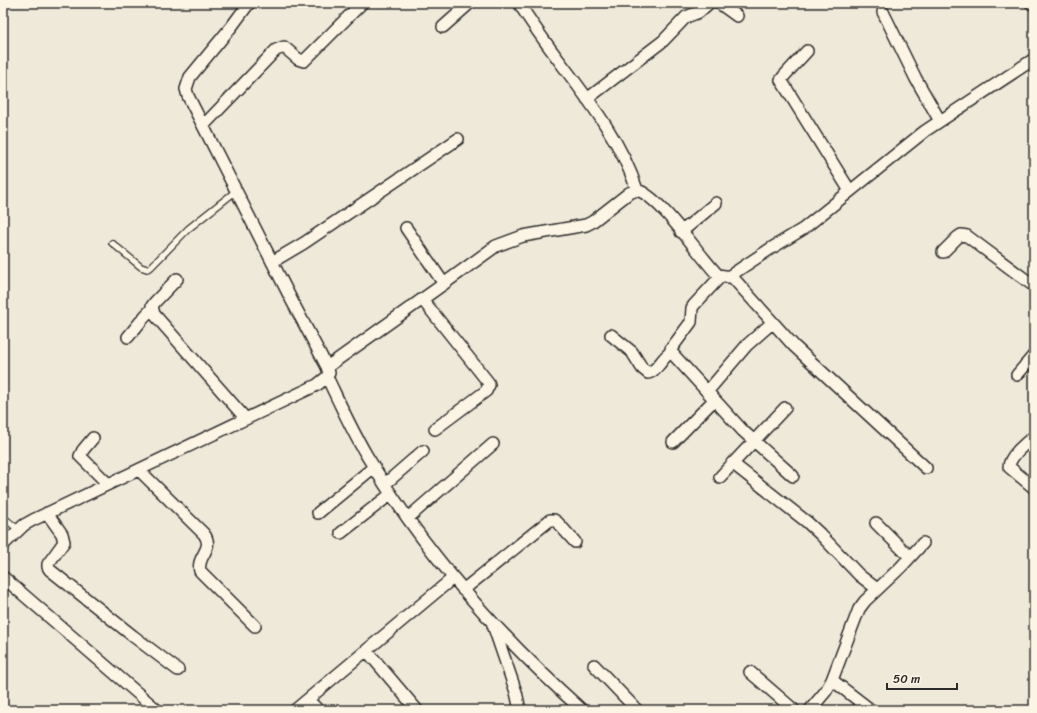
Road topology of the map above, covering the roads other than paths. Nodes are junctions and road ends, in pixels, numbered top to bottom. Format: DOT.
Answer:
graph roads {
  1 [pos="249,3"];
  2 [pos="362,3"];
  3 [pos="470,3"];
  4 [pos="519,3"];
  5 [pos="709,3"];
  6 [pos="720,3"];
  7 [pos="1031,3"];
  8 [pos="1034,5"];
  9 [pos="883,12"];
  10 [pos="737,16"];
  11 [pos="443,27"];
  12 [pos="807,51"];
  13 [pos="1034,59"];
  14 [pos="587,99"];
  15 [pos="940,121"];
  16 [pos="203,126"];
  17 [pos="458,139"];
  18 [pos="637,190"];
  19 [pos="236,191"];
  20 [pos="850,191"];
  21 [pos="716,203"];
  22 [pos="406,228"];
  23 [pos="681,232"];
  24 [pos="112,243"];
  25 [pos="943,252"];
  26 [pos="272,262"];
  27 [pos="724,277"];
  28 [pos="177,278"];
  29 [pos="444,284"];
  30 [pos="1034,286"];
  31 [pos="422,299"];
  32 [pos="152,309"];
  33 [pos="772,323"];
  34 [pos="611,335"];
  35 [pos="128,337"];
  36 [pos="671,352"];
  37 [pos="1034,355"];
  38 [pos="327,372"];
  39 [pos="1018,375"];
  40 [pos="711,396"];
  41 [pos="785,408"];
  42 [pos="246,419"];
  43 [pos="435,429"];
  44 [pos="1034,437"];
  45 [pos="93,438"];
  46 [pos="753,440"];
  47 [pos="672,442"];
  48 [pos="493,444"];
  49 [pos="423,451"];
  50 [pos="732,463"];
  51 [pos="374,467"];
  52 [pos="926,468"];
  53 [pos="139,470"];
  54 [pos="793,476"];
  55 [pos="720,477"];
  56 [pos="108,484"];
  57 [pos="1034,488"];
  58 [pos="388,489"];
  59 [pos="47,513"];
  60 [pos="318,513"];
  61 [pos="3,517"];
  62 [pos="408,518"];
  63 [pos="876,523"];
  64 [pos="19,530"];
  65 [pos="341,533"];
  66 [pos="575,542"];
  67 [pos="923,543"];
  68 [pos="3,546"];
  69 [pos="910,556"];
  70 [pos="3,577"];
  71 [pos="453,578"];
  72 [pos="878,589"];
  73 [pos="463,590"];
  74 [pos="491,621"];
  75 [pos="255,626"];
  76 [pos="367,651"];
  77 [pos="594,665"];
  78 [pos="178,670"];
  79 [pos="750,672"];
  80 [pos="832,680"];
  81 [pos="308,700"];
  82 [pos="157,710"];
  83 [pos="295,710"];
  84 [pos="318,710"];
  85 [pos="417,710"];
  86 [pos="520,710"];
  87 [pos="582,710"];
  88 [pos="637,710"];
  89 [pos="794,710"];
  90 [pos="810,710"];
  91 [pos="870,710"];
  1 -- 16 [label="street"];
  2 -- 16 [label="street"];
  3 -- 11 [label="street"];
  4 -- 14 [label="street"];
  5 -- 14 [label="street"];
  6 -- 10 [label="street"];
  7 -- 8 [label="street"];
  9 -- 15 [label="street"];
  12 -- 20 [label="street"];
  13 -- 15 [label="street"];
  14 -- 18 [label="street"];
  15 -- 20 [label="street"];
  16 -- 19 [label="street"];
  17 -- 26 [label="street"];
  18 -- 23 [label="street"];
  18 -- 29 [label="street"];
  19 -- 24 [label="lane"];
  19 -- 26 [label="street"];
  20 -- 27 [label="street"];
  21 -- 23 [label="street"];
  22 -- 29 [label="street"];
  23 -- 27 [label="street"];
  25 -- 30 [label="street"];
  26 -- 38 [label="street"];
  27 -- 33 [label="street"];
  27 -- 36 [label="street"];
  28 -- 32 [label="street"];
  29 -- 31 [label="street"];
  31 -- 38 [label="street"];
  31 -- 43 [label="street"];
  32 -- 35 [label="street"];
  32 -- 42 [label="street"];
  33 -- 40 [label="street"];
  33 -- 52 [label="street"];
  34 -- 36 [label="street"];
  36 -- 40 [label="street"];
  37 -- 39 [label="street"];
  38 -- 42 [label="street"];
  38 -- 51 [label="street"];
  40 -- 46 [label="street"];
  40 -- 47 [label="street"];
  41 -- 46 [label="street"];
  42 -- 53 [label="street"];
  44 -- 57 [label="street"];
  45 -- 56 [label="street"];
  46 -- 50 [label="street"];
  46 -- 54 [label="street"];
  48 -- 62 [label="street"];
  49 -- 58 [label="street"];
  50 -- 55 [label="street"];
  50 -- 72 [label="street"];
  51 -- 58 [label="street"];
  51 -- 60 [label="street"];
  53 -- 56 [label="street"];
  53 -- 75 [label="street"];
  56 -- 59 [label="street"];
  58 -- 62 [label="street"];
  58 -- 65 [label="street"];
  59 -- 64 [label="street"];
  59 -- 78 [label="street"];
  61 -- 64 [label="lane"];
  62 -- 71 [label="street"];
  63 -- 69 [label="street"];
  64 -- 68 [label="street"];
  66 -- 73 [label="street"];
  67 -- 69 [label="street"];
  69 -- 72 [label="street"];
  70 -- 82 [label="street"];
  71 -- 73 [label="street"];
  71 -- 76 [label="street"];
  72 -- 80 [label="street"];
  73 -- 74 [label="street"];
  74 -- 86 [label="street"];
  74 -- 87 [label="street"];
  76 -- 81 [label="street"];
  76 -- 85 [label="street"];
  77 -- 88 [label="street"];
  79 -- 89 [label="street"];
  80 -- 90 [label="street"];
  80 -- 91 [label="street"];
  81 -- 83 [label="street"];
  81 -- 84 [label="street"];
}
